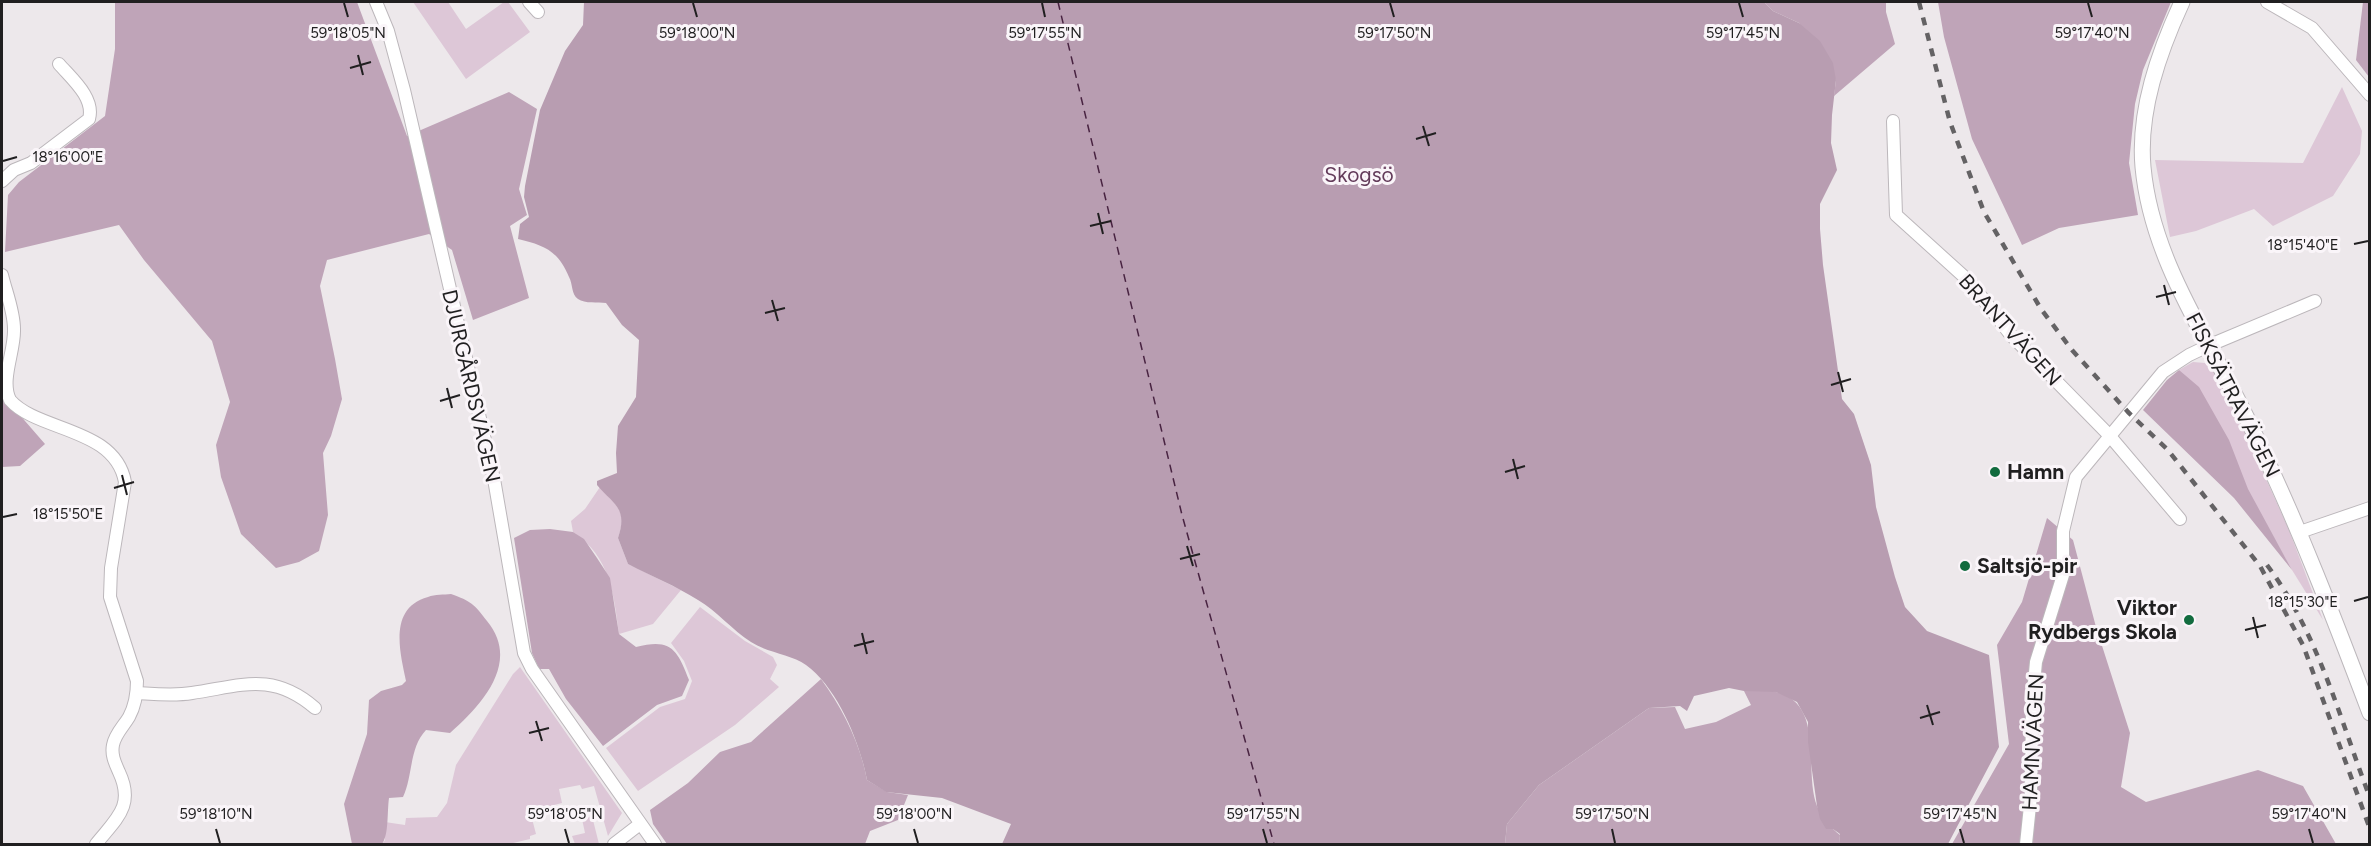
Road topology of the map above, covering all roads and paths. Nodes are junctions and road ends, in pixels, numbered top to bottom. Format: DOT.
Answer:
graph roads {
  1 [pos="376,2"];
  2 [pos="529,2"];
  3 [pos="2182,2"];
  4 [pos="2267,2"];
  5 [pos="538,12"];
  6 [pos="59,64"];
  7 [pos="2370,95"];
  8 [pos="1893,122"];
  9 [pos="2,181"];
  10 [pos="2,275"];
  11 [pos="2315,301"];
  12 [pos="2210,345"];
  13 [pos="2109,435"];
  14 [pos="2370,508"];
  15 [pos="2180,519"];
  16 [pos="2300,532"];
  17 [pos="137,693"];
  18 [pos="315,708"];
  19 [pos="2370,713"];
  20 [pos="640,824"];
  21 [pos="96,844"];
  22 [pos="614,844"];
  23 [pos="655,844"];
  24 [pos="2026,844"];
  1 -- 20 [label="street, DJURGÅRDSVÄGEN"];
  2 -- 5 [label="street"];
  3 -- 12 [label="street, FISKSÄTRAVÄGEN"];
  4 -- 7 [label="street"];
  6 -- 9 [label="street"];
  8 -- 13 [label="street, BRANTVÄGEN"];
  10 -- 17 [label="street"];
  11 -- 12 [label="street, HAMNVÄGEN"];
  12 -- 13 [label="street, HAMNVÄGEN"];
  12 -- 16 [label="street, FISKSÄTRAVÄGEN"];
  13 -- 15 [label="street, BRANTVÄGEN"];
  13 -- 24 [label="street, HAMNVÄGEN"];
  14 -- 16 [label="street"];
  16 -- 19 [label="street, FISKSÄTRAVÄGEN"];
  17 -- 18 [label="street"];
  17 -- 21 [label="street"];
  20 -- 22 [label="street"];
  20 -- 23 [label="street, DJURGÅRDSVÄGEN"];
}
